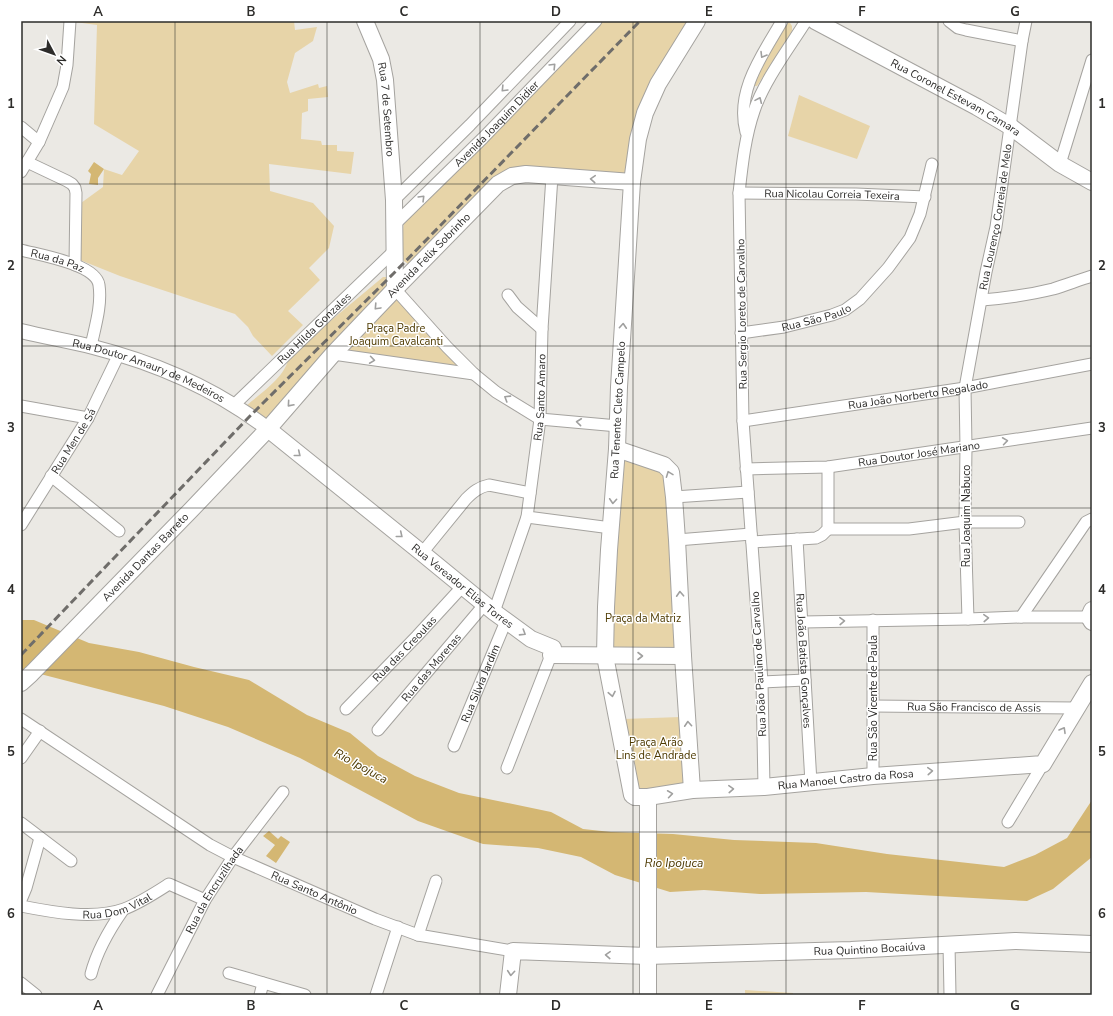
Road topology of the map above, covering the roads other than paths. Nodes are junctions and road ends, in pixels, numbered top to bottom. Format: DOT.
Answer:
graph roads {
  1 [pos="70,21"];
  2 [pos="365,21"];
  3 [pos="570,21"];
  4 [pos="595,21"];
  5 [pos="697,21"];
  6 [pos="782,21"];
  7 [pos="806,21"];
  8 [pos="815,21"];
  9 [pos="949,21"];
  10 [pos="1026,21"];
  11 [pos="1022,41"];
  12 [pos="1092,60"];
  13 [pos="521,72"];
  14 [pos="1089,81"];
  15 [pos="533,86"];
  16 [pos="470,125"];
  17 [pos="21,127"];
  18 [pos="1011,127"];
  19 [pos="747,137"];
  20 [pos="483,138"];
  21 [pos="39,142"];
  22 [pos="27,162"];
  23 [pos="932,164"];
  24 [pos="1060,164"];
  25 [pos="21,172"];
  26 [pos="552,176"];
  27 [pos="632,182"];
  28 [pos="1092,182"];
  29 [pos="739,193"];
  30 [pos="925,197"];
  31 [pos="394,200"];
  32 [pos="394,225"];
  33 [pos="21,250"];
  34 [pos="394,251"];
  35 [pos="75,265"];
  36 [pos="1092,276"];
  37 [pos="395,289"];
  38 [pos="508,296"];
  39 [pos="982,300"];
  40 [pos="542,329"];
  41 [pos="21,331"];
  42 [pos="741,333"];
  43 [pos="91,346"];
  44 [pos="119,354"];
  45 [pos="333,354"];
  46 [pos="1092,364"];
  47 [pos="474,374"];
  48 [pos="965,388"];
  49 [pos="234,405"];
  50 [pos="21,406"];
  51 [pos="88,418"];
  52 [pos="540,419"];
  53 [pos="743,421"];
  54 [pos="618,426"];
  55 [pos="1092,428"];
  56 [pos="268,429"];
  57 [pos="966,447"];
  58 [pos="617,449"];
  59 [pos="828,467"];
  60 [pos="746,469"];
  61 [pos="51,476"];
  62 [pos="530,492"];
  63 [pos="748,492"];
  64 [pos="674,497"];
  65 [pos="527,517"];
  66 [pos="1089,520"];
  67 [pos="965,522"];
  68 [pos="1019,522"];
  69 [pos="21,525"];
  70 [pos="611,528"];
  71 [pos="828,529"];
  72 [pos="119,531"];
  73 [pos="752,538"];
  74 [pos="797,539"];
  75 [pos="677,540"];
  76 [pos="422,553"];
  77 [pos="462,587"];
  78 [pos="495,613"];
  79 [pos="1021,617"];
  80 [pos="1091,617"];
  81 [pos="968,619"];
  82 [pos="873,620"];
  83 [pos="803,622"];
  84 [pos="551,655"];
  85 [pos="605,656"];
  86 [pos="683,656"];
  87 [pos="26,678"];
  88 [pos="805,680"];
  89 [pos="762,682"];
  90 [pos="1092,682"];
  91 [pos="872,706"];
  92 [pos="1076,708"];
  93 [pos="346,709"];
  94 [pos="21,719"];
  95 [pos="378,730"];
  96 [pos="40,732"];
  97 [pos="454,746"];
  98 [pos="21,758"];
  99 [pos="1043,764"];
  100 [pos="507,768"];
  101 [pos="873,776"];
  102 [pos="811,782"];
  103 [pos="764,787"];
  104 [pos="692,790"];
  105 [pos="284,792"];
  106 [pos="648,803"];
  107 [pos="1008,822"];
  108 [pos="21,823"];
  109 [pos="40,838"];
  110 [pos="232,857"];
  111 [pos="71,861"];
  112 [pos="436,881"];
  113 [pos="21,900"];
  114 [pos="205,900"];
  115 [pos="21,906"];
  116 [pos="123,910"];
  117 [pos="398,927"];
  118 [pos="418,935"];
  119 [pos="1092,944"];
  120 [pos="949,946"];
  121 [pos="513,951"];
  122 [pos="647,956"];
  123 [pos="229,973"];
  124 [pos="90,974"];
  125 [pos="21,983"];
  126 [pos="263,983"];
  127 [pos="36,995"];
  128 [pos="156,995"];
  129 [pos="260,995"];
  130 [pos="305,995"];
  131 [pos="376,995"];
  132 [pos="508,995"];
  133 [pos="648,995"];
  134 [pos="950,995"];
  1 -- 21 [label="street"];
  2 -- 31 [label="main road, Rua 7 de Setembro"];
  3 -- 13 [label="street, Avenida Joaquim Didier"];
  15 -- 4 [label="street, Avenida Joaquim Didier, one-way"];
  5 -- 27 [label="main road, Rua Tenente Cleto Campelo"];
  6 -- 19 [label="street, Rua Sergio Loreto de Carvalho, one-way"];
  19 -- 7 [label="street, Rua Sergio Loreto de Carvalho, one-way"];
  8 -- 18 [label="main road, Rua Coronel Estevam Camara"];
  9 -- 11 [label="street"];
  10 -- 11 [label="street, Rua Lourenço Correia de Melo"];
  11 -- 18 [label="street, Rua Lourenço Correia de Melo"];
  12 -- 14 [label="street"];
  13 -- 15 [label="street"];
  13 -- 16 [label="street, Avenida Joaquim Didier, one-way"];
  14 -- 24 [label="street"];
  15 -- 20 [label="street, Avenida Joaquim Didier"];
  16 -- 20 [label="street"];
  16 -- 31 [label="street, Avenida Joaquim Didier"];
  17 -- 21 [label="street"];
  18 -- 24 [label="main road, Rua Coronel Estevam Camara"];
  18 -- 39 [label="street, Rua Lourenço Correia de Melo"];
  19 -- 29 [label="street, Rua Sergio Loreto de Carvalho"];
  32 -- 20 [label="street, Avenida Joaquim Didier, one-way"];
  21 -- 22 [label="street"];
  22 -- 25 [label="street"];
  22 -- 35 [label="street"];
  23 -- 30 [label="street"];
  24 -- 28 [label="main road, Rua Coronel Estevam Camara"];
  27 -- 26 [label="main road, Avenida Felix Sobrinho, one-way"];
  26 -- 37 [label="main road, Avenida Felix Sobrinho"];
  26 -- 40 [label="street, Rua Santo Amaro"];
  54 -- 27 [label="main road, Rua Tenente Cleto Campelo, one-way"];
  29 -- 30 [label="street, Rua Nicolau Correia Texeira"];
  29 -- 42 [label="street, Rua Sergio Loreto de Carvalho"];
  30 -- 42 [label="street, Rua São Paulo"];
  31 -- 32 [label="main road, Rua 7 de Setembro"];
  32 -- 34 [label="main road, Rua 7 de Setembro"];
  33 -- 35 [label="street, Rua da Paz"];
  34 -- 37 [label="main road, Rua 7 de Setembro"];
  34 -- 49 [label="street, Rua Hilda Gonzales"];
  35 -- 43 [label="street, Rua da Paz"];
  36 -- 39 [label="street"];
  37 -- 45 [label="main road, Avenida Felix Sobrinho, one-way"];
  37 -- 47 [label="street"];
  38 -- 40 [label="street"];
  39 -- 48 [label="street, Rua Lourenço Correia de Melo"];
  40 -- 52 [label="street, Rua Santo Amaro"];
  41 -- 43 [label="street, Rua Doutor Amaury de Medeiros"];
  42 -- 53 [label="street, Rua Sergio Loreto de Carvalho"];
  43 -- 44 [label="street, Rua Doutor Amaury de Medeiros"];
  44 -- 49 [label="street, Rua Doutor Amaury de Medeiros"];
  44 -- 51 [label="street, Rua Men de Sá"];
  45 -- 47 [label="street, one-way"];
  45 -- 56 [label="main road, Avenida Felix Sobrinho, one-way"];
  46 -- 48 [label="street, Rua João Norberto Regalado"];
  52 -- 47 [label="street, one-way"];
  48 -- 53 [label="street, Rua João Norberto Regalado"];
  48 -- 57 [label="street, Rua Joaquim Nabuco"];
  49 -- 56 [label="street, Rua Doutor Amaury de Medeiros"];
  50 -- 51 [label="street"];
  51 -- 61 [label="street, Rua Men de Sá"];
  54 -- 52 [label="street, one-way"];
  52 -- 62 [label="street, Rua Santo Amaro"];
  53 -- 60 [label="street, Rua Sergio Loreto de Carvalho"];
  54 -- 58 [label="main road, Rua Tenente Cleto Campelo"];
  57 -- 55 [label="street, Rua Doutor José Mariano, one-way"];
  56 -- 76 [label="main road, Rua Vereador Elias Torres, one-way"];
  56 -- 87 [label="main road, Avenida Dantas Barreto"];
  57 -- 59 [label="street, Rua Doutor José Mariano"];
  57 -- 67 [label="street, Rua Joaquim Nabuco"];
  64 -- 58 [label="main road, one-way"];
  58 -- 70 [label="main road, Rua Tenente Cleto Campelo, one-way"];
  59 -- 60 [label="street, Rua Doutor José Mariano"];
  59 -- 71 [label="street"];
  60 -- 63 [label="street, Rua Sergio Loreto de Carvalho"];
  61 -- 69 [label="street, Rua Men de Sá"];
  61 -- 72 [label="street"];
  62 -- 65 [label="street, Rua Santo Amaro"];
  62 -- 76 [label="street"];
  63 -- 64 [label="street"];
  63 -- 73 [label="street, Rua João Paulino de Carvalho"];
  64 -- 75 [label="main road"];
  65 -- 70 [label="street"];
  65 -- 78 [label="street, Rua Santo Amaro"];
  66 -- 79 [label="street"];
  67 -- 68 [label="street"];
  67 -- 71 [label="street"];
  67 -- 81 [label="street, Rua Joaquim Nabuco"];
  70 -- 85 [label="main road, Rua Tenente Cleto Campelo"];
  71 -- 74 [label="street"];
  73 -- 74 [label="street"];
  73 -- 75 [label="street"];
  73 -- 89 [label="street, Rua João Paulino de Carvalho"];
  74 -- 83 [label="street, Rua João Batista Gonçalves"];
  86 -- 75 [label="main road, one-way"];
  76 -- 77 [label="main road, Rua Vereador Elias Torres"];
  77 -- 78 [label="main road, Rua Vereador Elias Torres"];
  77 -- 93 [label="street, Rua das Creoulas"];
  78 -- 84 [label="main road, Rua Vereador Elias Torres, one-way"];
  78 -- 95 [label="street, Rua das Morenas"];
  78 -- 97 [label="street, Rua Silvia Jardim"];
  79 -- 80 [label="street"];
  81 -- 79 [label="street, one-way"];
  81 -- 82 [label="street"];
  83 -- 82 [label="street, one-way"];
  82 -- 91 [label="street, Rua São Vicente de Paula"];
  83 -- 88 [label="street, Rua João Batista Gonçalves"];
  84 -- 85 [label="main road"];
  84 -- 100 [label="street"];
  85 -- 86 [label="main road, one-way"];
  85 -- 106 [label="main road, Rua Tenente Cleto Campelo, one-way"];
  104 -- 86 [label="main road, one-way"];
  88 -- 89 [label="street"];
  88 -- 102 [label="street, Rua João Batista Gonçalves"];
  89 -- 103 [label="street, Rua João Paulino de Carvalho"];
  90 -- 92 [label="main road"];
  91 -- 92 [label="street, Rua São Francisco de Assis"];
  91 -- 101 [label="street, Rua São Vicente de Paula"];
  99 -- 92 [label="main road, one-way"];
  94 -- 96 [label="street, Rua Santo Antônio"];
  96 -- 98 [label="street"];
  96 -- 110 [label="street, Rua Santo Antônio"];
  101 -- 99 [label="main road, Rua Manoel Castro da Rosa, one-way"];
  99 -- 107 [label="street"];
  101 -- 102 [label="main road, Rua Manoel Castro da Rosa"];
  102 -- 103 [label="main road, Rua Manoel Castro da Rosa"];
  104 -- 103 [label="main road, Rua Manoel Castro da Rosa, one-way"];
  106 -- 104 [label="main road, Rua Manoel Castro da Rosa, one-way"];
  105 -- 110 [label="street, Rua da Encruzilhada"];
  106 -- 122 [label="main road"];
  108 -- 109 [label="street"];
  109 -- 111 [label="street"];
  109 -- 113 [label="street"];
  110 -- 114 [label="street, Rua da Encruzilhada"];
  110 -- 117 [label="street, Rua Santo Antônio"];
  112 -- 118 [label="street"];
  114 -- 116 [label="street, Rua Dom Vital"];
  114 -- 128 [label="street, Rua da Encruzilhada"];
  115 -- 116 [label="street, Rua Dom Vital"];
  116 -- 124 [label="street"];
  117 -- 118 [label="street, Rua Santo Antônio"];
  117 -- 131 [label="street"];
  118 -- 121 [label="street, Rua Santo Antônio"];
  119 -- 120 [label="main road, Rua Quintino Bocaiúva"];
  120 -- 122 [label="main road, Rua Quintino Bocaiúva"];
  120 -- 134 [label="street"];
  122 -- 121 [label="main road, Rua Santo Antônio, one-way"];
  121 -- 132 [label="main road, one-way"];
  122 -- 133 [label="main road"];
  123 -- 126 [label="street"];
  125 -- 127 [label="street"];
  126 -- 129 [label="street"];
  126 -- 130 [label="street"];
}
